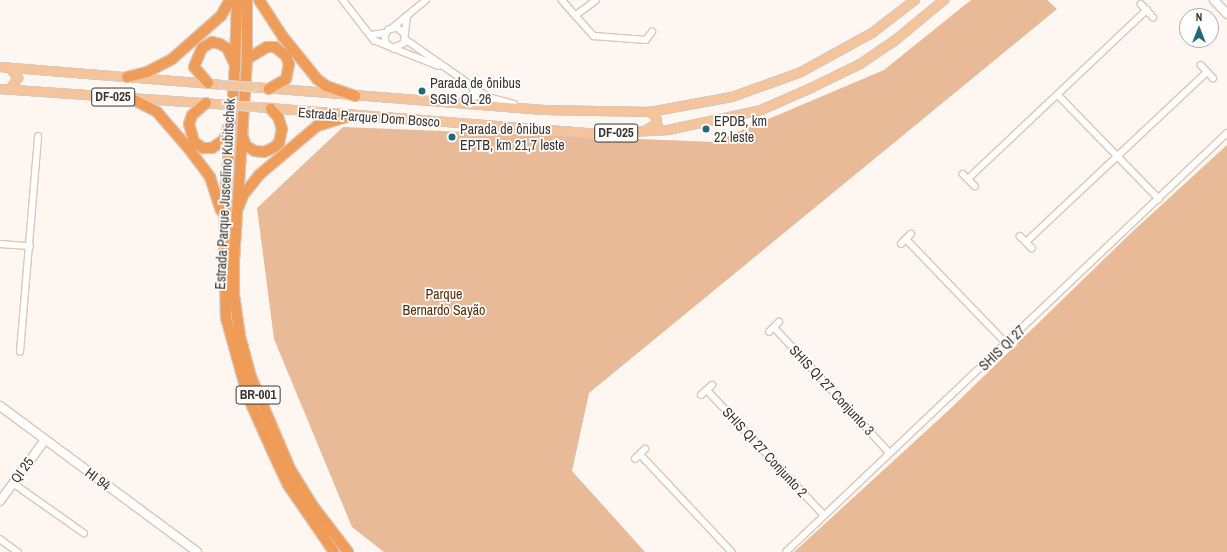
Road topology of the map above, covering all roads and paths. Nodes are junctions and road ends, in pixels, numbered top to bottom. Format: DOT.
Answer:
graph roads {
  1 [pos="230,0"];
  2 [pos="237,0"];
  3 [pos="247,0"];
  4 [pos="259,0"];
  5 [pos="426,0"];
  6 [pos="562,0"];
  7 [pos="596,0"];
  8 [pos="915,0"];
  9 [pos="944,0"];
  10 [pos="1214,0"];
  11 [pos="346,1"];
  12 [pos="1141,4"];
  13 [pos="1147,10"];
  14 [pos="1227,14"];
  15 [pos="407,16"];
  16 [pos="574,16"];
  17 [pos="1153,17"];
  18 [pos="388,32"];
  19 [pos="652,32"];
  20 [pos="371,35"];
  21 [pos="405,37"];
  22 [pos="391,47"];
  23 [pos="246,58"];
  24 [pos="1201,65"];
  25 [pos="0,67"];
  26 [pos="235,67"];
  27 [pos="10,68"];
  28 [pos="449,69"];
  29 [pos="1206,72"];
  30 [pos="127,77"];
  31 [pos="1213,78"];
  32 [pos="208,84"];
  33 [pos="470,84"];
  34 [pos="0,89"];
  35 [pos="10,89"];
  36 [pos="269,89"];
  37 [pos="1058,95"];
  38 [pos="355,96"];
  39 [pos="130,98"];
  40 [pos="206,103"];
  41 [pos="465,105"];
  42 [pos="271,109"];
  43 [pos="544,110"];
  44 [pos="650,112"];
  45 [pos="350,116"];
  46 [pos="231,123"];
  47 [pos="241,127"];
  48 [pos="630,133"];
  49 [pos="1227,133"];
  50 [pos="38,137"];
  51 [pos="1227,137"];
  52 [pos="1218,143"];
  53 [pos="1116,155"];
  54 [pos="964,174"];
  55 [pos="968,179"];
  56 [pos="975,186"];
  57 [pos="1159,199"];
  58 [pos="224,217"];
  59 [pos="235,217"];
  60 [pos="911,234"];
  61 [pos="1020,236"];
  62 [pos="906,239"];
  63 [pos="1026,242"];
  64 [pos="0,244"];
  65 [pos="901,244"];
  66 [pos="30,246"];
  67 [pos="1032,248"];
  68 [pos="779,322"];
  69 [pos="774,327"];
  70 [pos="769,332"];
  71 [pos="1006,343"];
  72 [pos="20,352"];
  73 [pos="712,385"];
  74 [pos="707,390"];
  75 [pos="701,395"];
  76 [pos="0,406"];
  77 [pos="45,440"];
  78 [pos="646,449"];
  79 [pos="890,453"];
  80 [pos="640,454"];
  81 [pos="635,459"];
  82 [pos="13,483"];
  83 [pos="0,501"];
  84 [pos="824,515"];
  85 [pos="84,533"];
  86 [pos="0,539"];
  87 [pos="18,552"];
  88 [pos="197,552"];
  89 [pos="334,552"];
  90 [pos="348,552"];
  91 [pos="732,552"];
  92 [pos="786,552"];
  1 -- 30 [label="highway"];
  2 -- 26 [label="highway, Estrada Parque Juscelino Kubitschek / BR-001"];
  3 -- 23 [label="highway, Estrada Parque Juscelino Kubitschek / BR-001"];
  4 -- 38 [label="highway"];
  5 -- 15 [label="street"];
  6 -- 16 [label="street"];
  7 -- 16 [label="street"];
  8 -- 44 [label="main road, Estrada Parque Dom Bosco / DF-025"];
  9 -- 48 [label="main road, Estrada Parque Dom Bosco / DF-025"];
  10 -- 14 [label="street"];
  11 -- 20 [label="street"];
  12 -- 13 [label="street"];
  13 -- 17 [label="street"];
  13 -- 37 [label="street"];
  15 -- 18 [label="street"];
  15 -- 21 [label="street"];
  16 -- 19 [label="street"];
  18 -- 20 [label="street"];
  18 -- 21 [label="street"];
  18 -- 22 [label="street"];
  20 -- 22 [label="street"];
  21 -- 22 [label="street"];
  21 -- 28 [label="street"];
  22 -- 28 [label="street"];
  23 -- 36 [label="highway"];
  23 -- 47 [label="highway, Estrada Parque Juscelino Kubitschek / BR-001"];
  24 -- 29 [label="street"];
  25 -- 27 [label="main road, Estrada Parque Dom Bosco / DF-025"];
  26 -- 32 [label="highway"];
  26 -- 46 [label="highway, Estrada Parque Juscelino Kubitschek / BR-001"];
  27 -- 30 [label="main road, Estrada Parque Dom Bosco / DF-025"];
  27 -- 35 [label="main road"];
  28 -- 33 [label="street"];
  29 -- 31 [label="street"];
  29 -- 53 [label="street"];
  30 -- 32 [label="main road, Estrada Parque Dom Bosco / DF-025"];
  32 -- 36 [label="main road, Estrada Parque Dom Bosco / DF-025, bridge"];
  33 -- 41 [label="street"];
  33 -- 43 [label="street"];
  34 -- 35 [label="main road, Estrada Parque Dom Bosco / DF-025"];
  35 -- 39 [label="main road, Estrada Parque Dom Bosco / DF-025"];
  36 -- 38 [label="main road, Estrada Parque Dom Bosco / DF-025"];
  37 -- 53 [label="street"];
  37 -- 55 [label="street"];
  38 -- 41 [label="main road, Estrada Parque Dom Bosco / DF-025"];
  39 -- 40 [label="main road, Estrada Parque Dom Bosco / DF-025"];
  39 -- 58 [label="highway"];
  40 -- 42 [label="main road, Estrada Parque Dom Bosco / DF-025, bridge"];
  40 -- 46 [label="highway"];
  41 -- 43 [label="main road, Estrada Parque Dom Bosco / DF-025"];
  42 -- 45 [label="main road, Estrada Parque Dom Bosco / DF-025"];
  42 -- 47 [label="highway"];
  43 -- 44 [label="main road, Estrada Parque Dom Bosco / DF-025"];
  44 -- 48 [label="main road"];
  45 -- 48 [label="main road, Estrada Parque Dom Bosco / DF-025"];
  45 -- 59 [label="highway"];
  46 -- 58 [label="highway, Estrada Parque Juscelino Kubitschek / BR-001"];
  47 -- 59 [label="highway, Estrada Parque Juscelino Kubitschek / BR-001"];
  49 -- 52 [label="street, SHIS QI 27"];
  50 -- 66 [label="street"];
  51 -- 52 [label="street, SHIS QI 27"];
  52 -- 57 [label="street, SHIS QI 27"];
  53 -- 57 [label="street"];
  53 -- 63 [label="street"];
  54 -- 55 [label="street"];
  55 -- 56 [label="street"];
  57 -- 71 [label="street, SHIS QI 27"];
  58 -- 89 [label="highway, Estrada Parque Juscelino Kubitschek / BR-001"];
  59 -- 90 [label="highway, Estrada Parque Juscelino Kubitschek / BR-001"];
  60 -- 62 [label="street"];
  61 -- 63 [label="street"];
  62 -- 65 [label="street"];
  62 -- 71 [label="street"];
  63 -- 67 [label="street"];
  64 -- 66 [label="street"];
  66 -- 72 [label="street"];
  68 -- 69 [label="street"];
  69 -- 70 [label="street"];
  69 -- 79 [label="street, SHIS QI 27 Conjunto 3"];
  71 -- 79 [label="street, SHIS QI 27"];
  73 -- 74 [label="street"];
  74 -- 75 [label="street"];
  74 -- 84 [label="street, SHIS QI 27 Conjunto 2"];
  76 -- 77 [label="street, HI 94"];
  77 -- 82 [label="street, QI 25"];
  77 -- 88 [label="street, HI 94"];
  78 -- 80 [label="street"];
  79 -- 84 [label="street, SHIS QI 27"];
  80 -- 81 [label="street"];
  80 -- 91 [label="street"];
  82 -- 83 [label="street, QI 25"];
  82 -- 85 [label="street"];
  84 -- 92 [label="street, SHIS QI 27"];
  86 -- 87 [label="street"];
}
